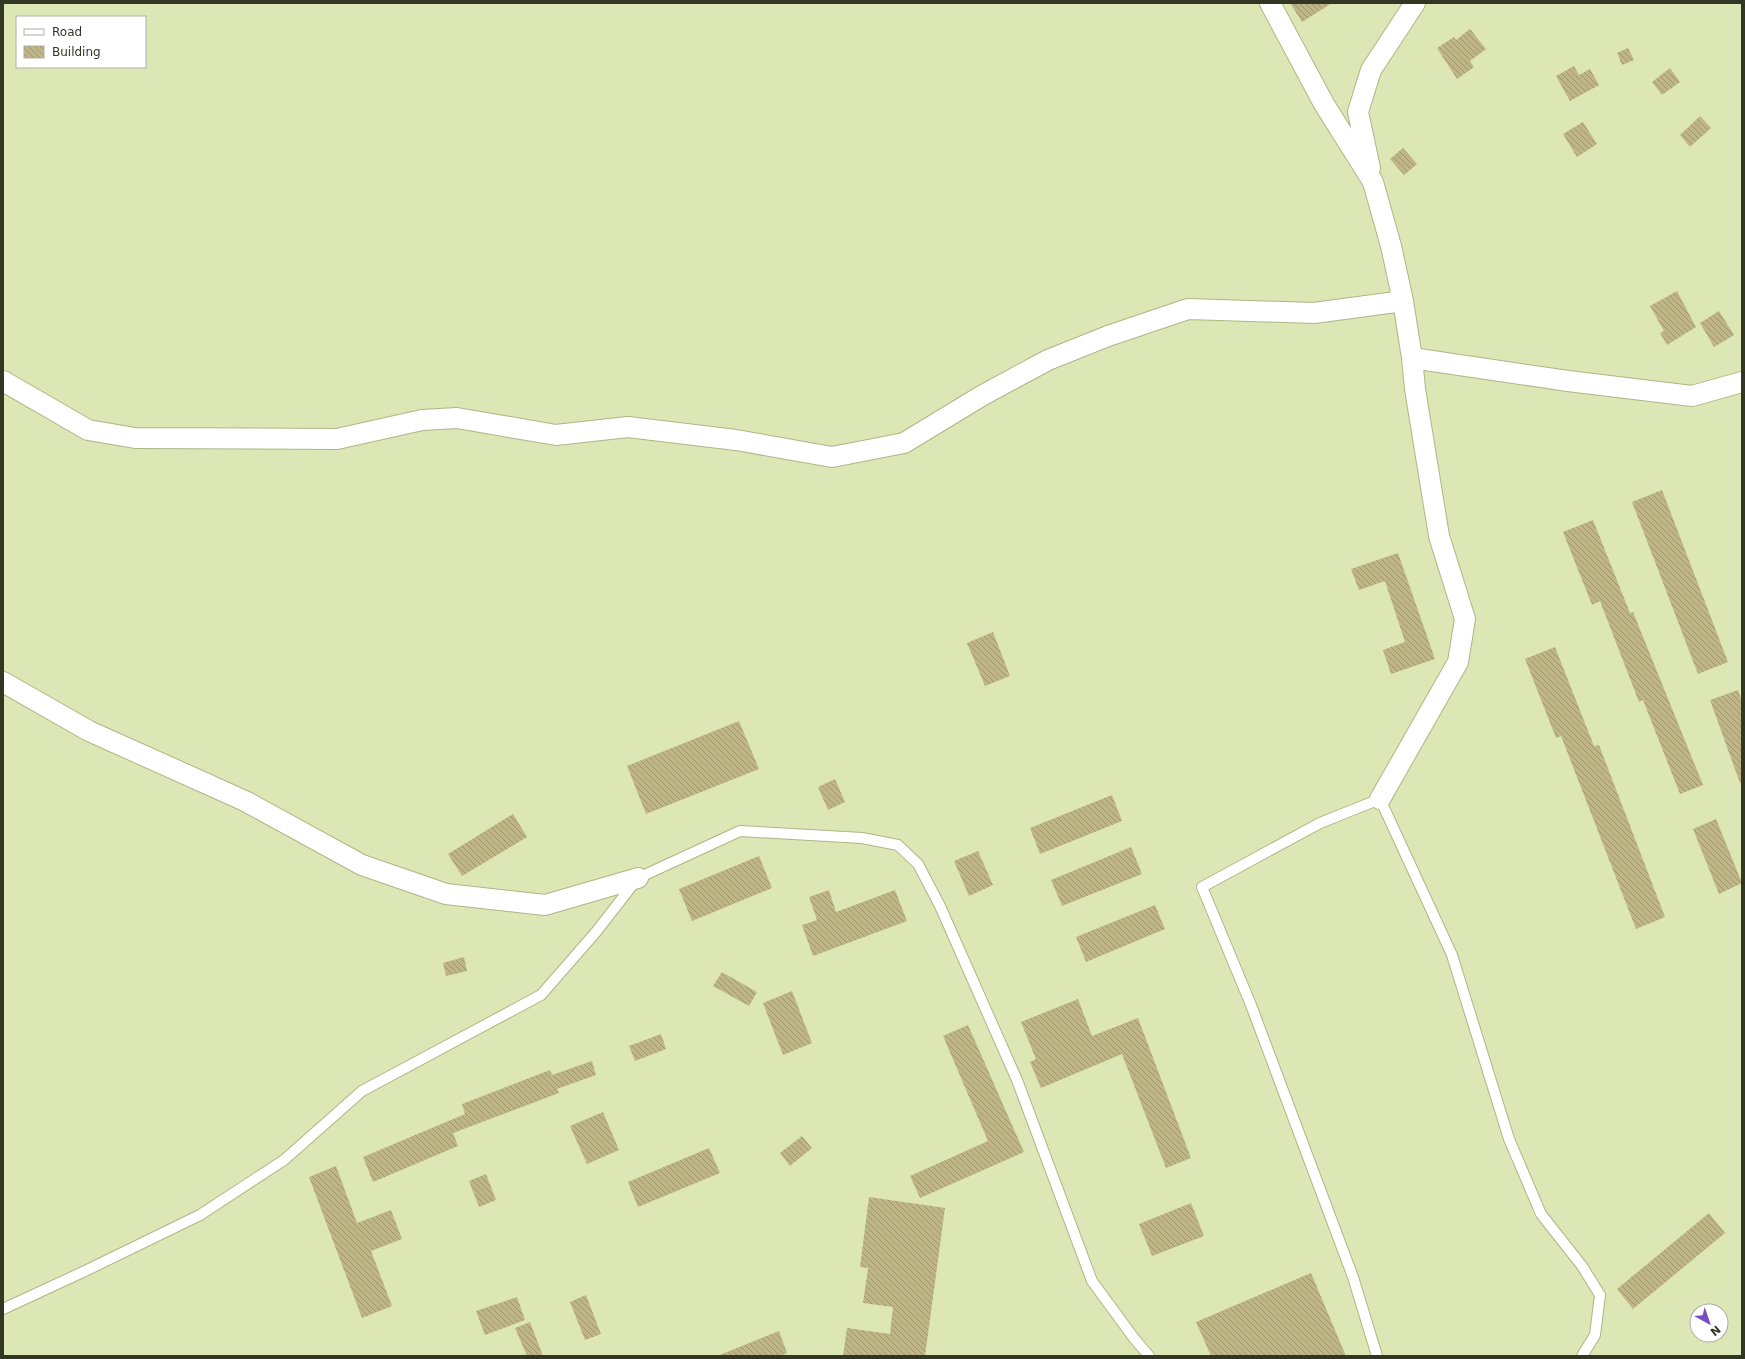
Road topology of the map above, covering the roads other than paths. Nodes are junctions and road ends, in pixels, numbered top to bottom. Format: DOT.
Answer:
graph roads {
  1 [pos="1270,3"];
  2 [pos="1415,3"];
  3 [pos="1372,182"];
  4 [pos="1402,301"];
  5 [pos="1412,358"];
  6 [pos="3,381"];
  7 [pos="1742,382"];
  8 [pos="3,682"];
  9 [pos="1380,799"];
  10 [pos="638,878"];
  11 [pos="3,1309"];
  12 [pos="1149,1356"];
  13 [pos="1377,1356"];
  14 [pos="1582,1356"];
  1 -- 3 [label="street"];
  2 -- 3 [label="street"];
  3 -- 4 [label="street"];
  4 -- 5 [label="street"];
  4 -- 6 [label="street"];
  5 -- 7 [label="street"];
  5 -- 9 [label="street"];
  8 -- 10 [label="street"];
  9 -- 13 [label="lane"];
  9 -- 14 [label="lane"];
  10 -- 11 [label="lane"];
  10 -- 12 [label="lane"];
}
